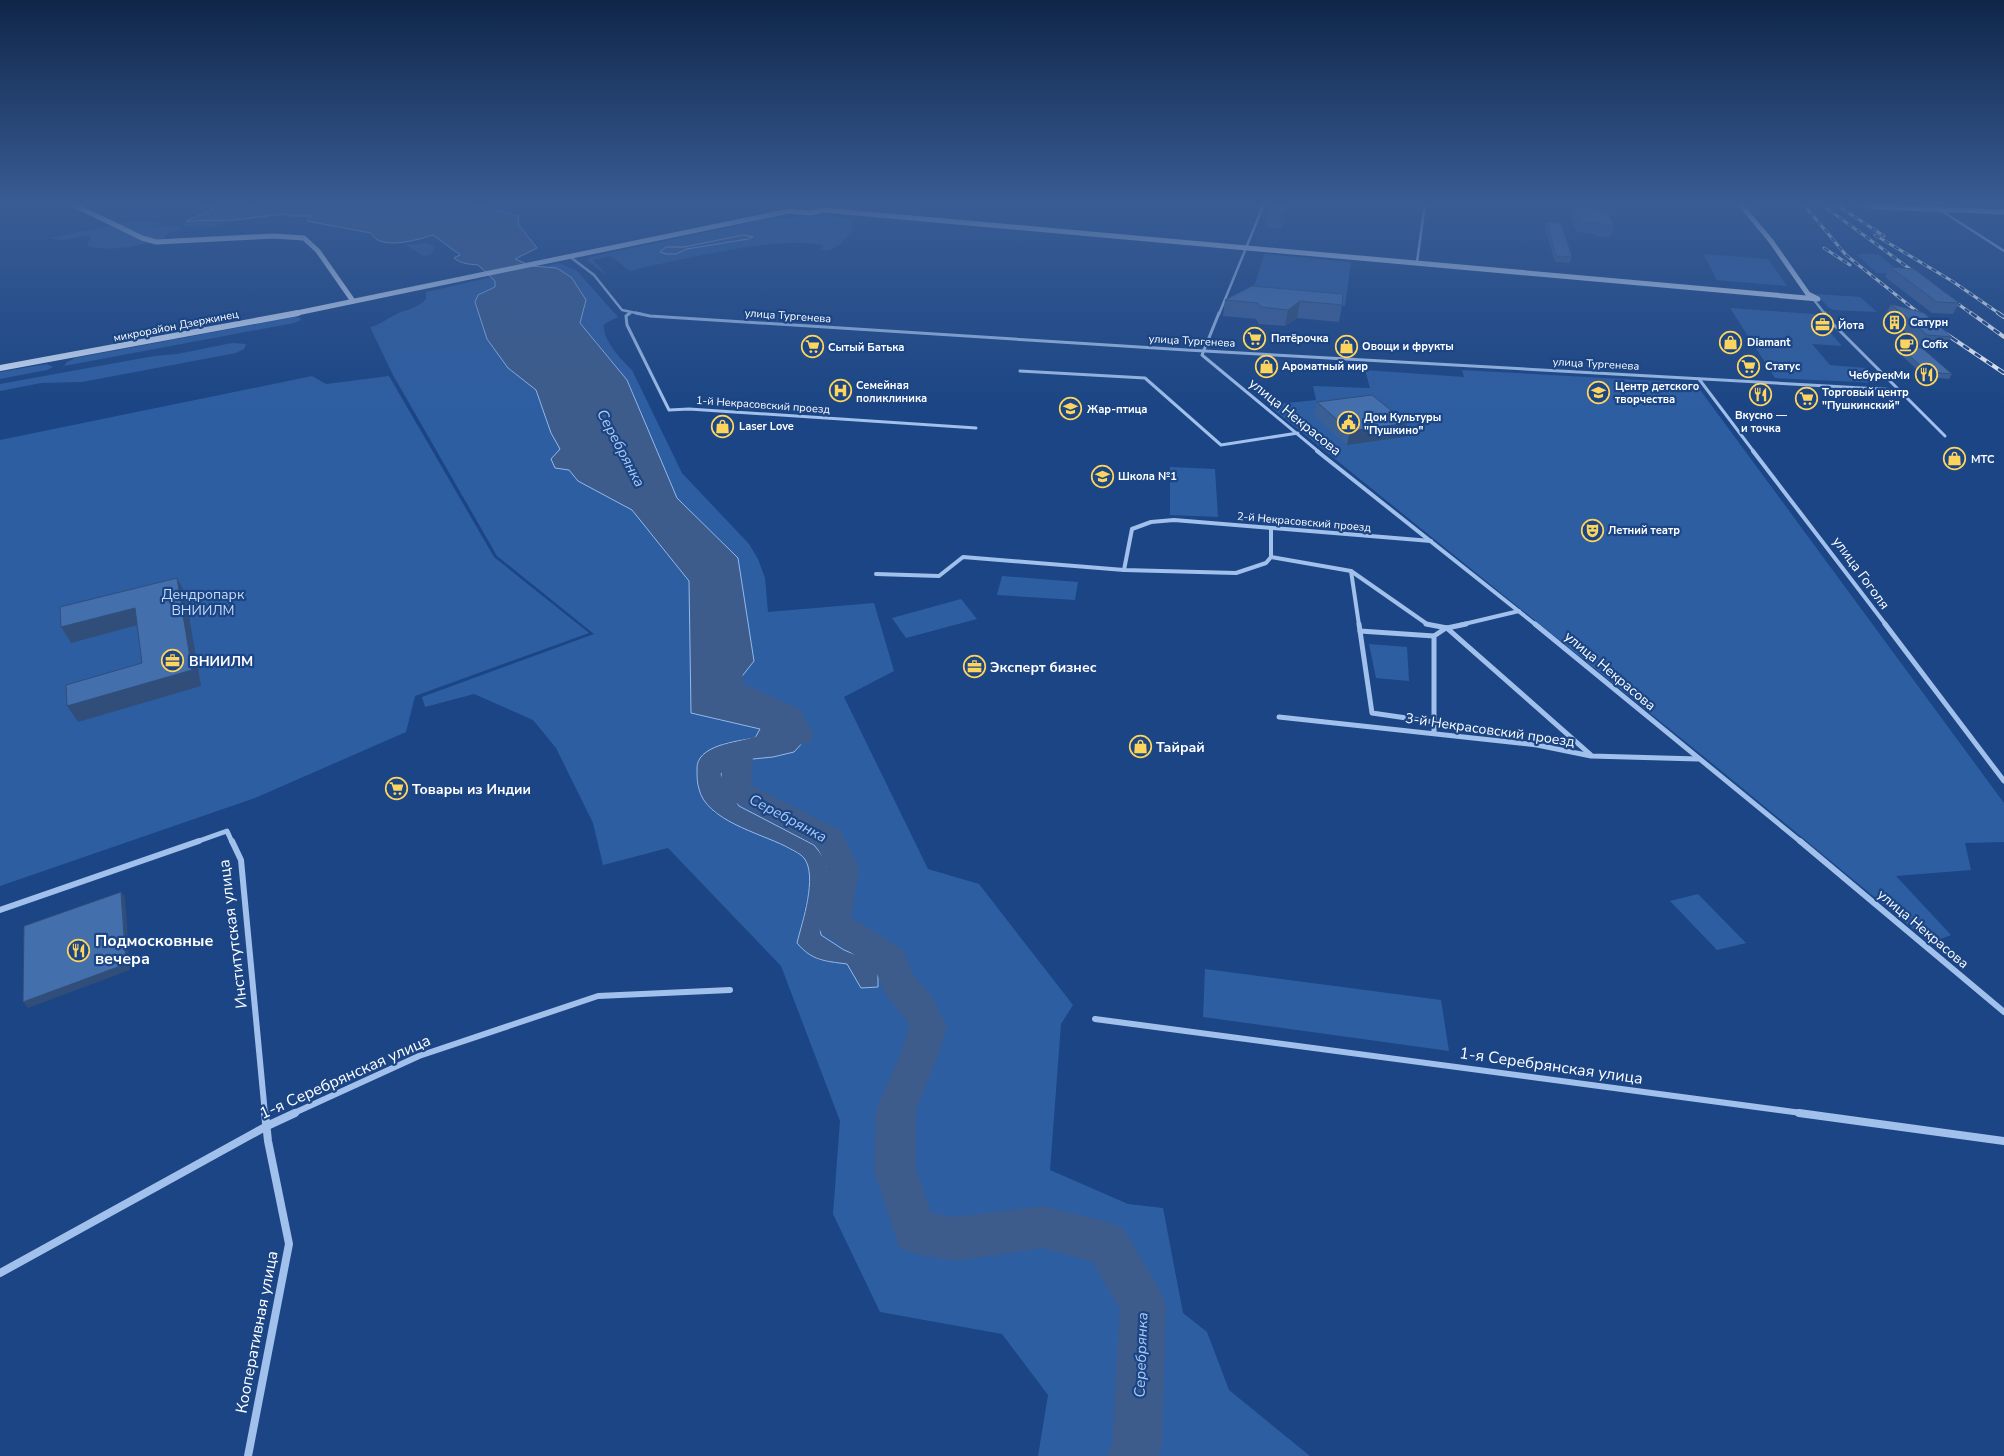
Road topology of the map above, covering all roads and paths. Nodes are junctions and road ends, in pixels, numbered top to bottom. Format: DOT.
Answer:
graph roads {
  1 [pos="333,272"];
  2 [pos="492,272"];
  3 [pos="590,272"];
  4 [pos="1236,272"];
  5 [pos="1534,272"];
  6 [pos="1790,272"];
  7 [pos="1805,295"];
  8 [pos="1814,300"];
  9 [pos="353,301"];
  10 [pos="630,313"];
  11 [pos="1205,351"];
  12 [pos="0,368"];
  13 [pos="1020,371"];
  14 [pos="1699,379"];
  15 [pos="1898,390"];
  16 [pos="976,428"];
  17 [pos="1298,433"];
  18 [pos="1945,436"];
  19 [pos="1271,528"];
  20 [pos="1432,541"];
  21 [pos="1271,557"];
  22 [pos="1124,570"];
  23 [pos="1351,571"];
  24 [pos="876,574"];
  25 [pos="1519,611"];
  26 [pos="1447,628"];
  27 [pos="1360,631"];
  28 [pos="1434,636"];
  29 [pos="1279,717"];
  30 [pos="1434,722"];
  31 [pos="1434,733"];
  32 [pos="1591,756"];
  33 [pos="1698,759"];
  34 [pos="2004,781"];
  35 [pos="0,910"];
  36 [pos="730,990"];
  37 [pos="2004,1012"];
  38 [pos="1095,1020"];
  39 [pos="267,1126"];
  40 [pos="2004,1141"];
  41 [pos="0,1272"];
  42 [pos="248,1456"];
  1 -- 9 [label="main road"];
  2 -- 9 [label="main road, микрорайон Дзержинец"];
  3 -- 10 [label="street"];
  4 -- 11 [label="street"];
  5 -- 7 [label="main road, микрорайон Дзержинец"];
  6 -- 7 [label="main road"];
  7 -- 8 [label="main road, микрорайон Дзержинец"];
  8 -- 15 [label="street"];
  9 -- 12 [label="main road, микрорайон Дзержинец"];
  10 -- 11 [label="street, улица Тургенева"];
  10 -- 16 [label="street, 1-й Некрасовский проезд"];
  11 -- 14 [label="street, улица Тургенева"];
  11 -- 17 [label="street, улица Некрасова"];
  13 -- 17 [label="street"];
  14 -- 15 [label="street, улица Тургенева"];
  14 -- 34 [label="street, улица Гоголя"];
  15 -- 18 [label="street"];
  17 -- 20 [label="street, улица Некрасова"];
  19 -- 20 [label="street, 2-й Некрасовский проезд"];
  19 -- 21 [label="street"];
  19 -- 22 [label="street, 2-й Некрасовский проезд"];
  20 -- 25 [label="street, улица Некрасова"];
  21 -- 22 [label="street"];
  21 -- 23 [label="street"];
  22 -- 24 [label="street"];
  23 -- 26 [label="street"];
  23 -- 27 [label="street"];
  25 -- 26 [label="street"];
  25 -- 33 [label="street, улица Некрасова"];
  26 -- 28 [label="street"];
  26 -- 32 [label="street"];
  27 -- 28 [label="street"];
  27 -- 30 [label="street"];
  28 -- 30 [label="street"];
  29 -- 31 [label="street, 3-й Некрасовский проезд"];
  30 -- 31 [label="street"];
  31 -- 32 [label="street, 3-й Некрасовский проезд"];
  32 -- 33 [label="street, 3-й Некрасовский проезд"];
  33 -- 37 [label="street, улица Некрасова"];
  35 -- 39 [label="street, Институтская улица"];
  36 -- 39 [label="street, 1-я Серебрянская улица"];
  38 -- 40 [label="street, 1-я Серебрянская улица"];
  39 -- 41 [label="street, 1-я Серебрянская улица"];
  39 -- 42 [label="street, Кооперативная улица"];
}
